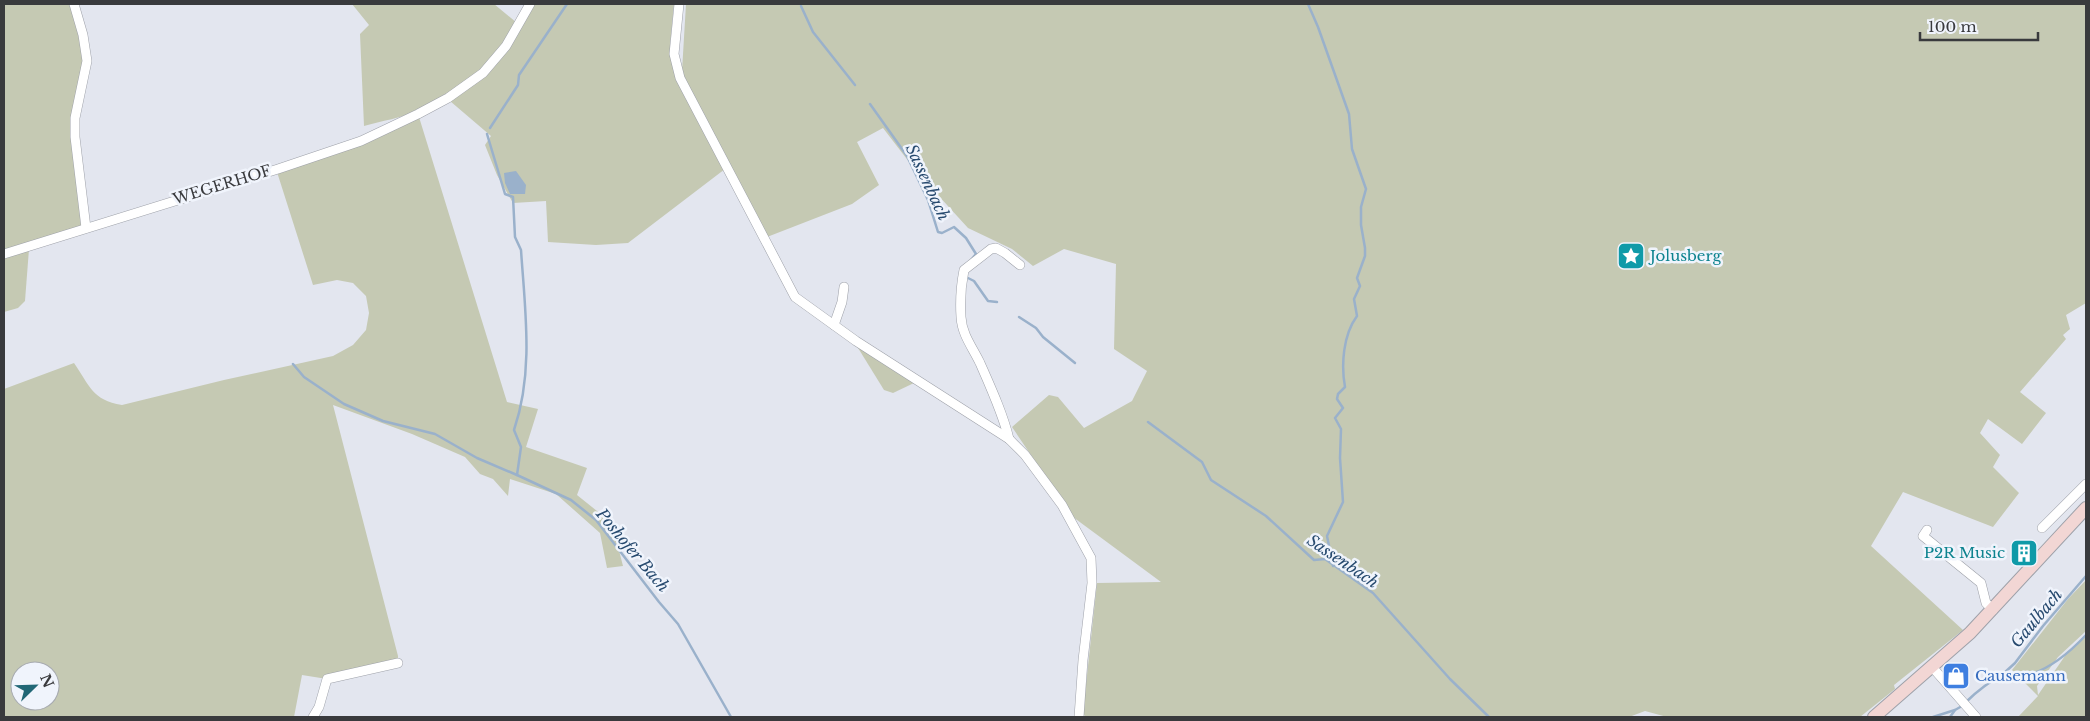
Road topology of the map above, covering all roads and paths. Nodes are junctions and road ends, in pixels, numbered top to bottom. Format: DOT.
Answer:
graph roads {
  1 [pos="74,4"];
  2 [pos="530,4"];
  3 [pos="679,4"];
  4 [pos="86,228"];
  5 [pos="4,254"];
  6 [pos="1020,265"];
  7 [pos="844,286"];
  8 [pos="834,325"];
  9 [pos="1009,439"];
  10 [pos="2086,484"];
  11 [pos="2086,508"];
  12 [pos="2042,528"];
  13 [pos="1927,530"];
  14 [pos="1993,610"];
  15 [pos="398,663"];
  16 [pos="1933,668"];
  17 [pos="312,717"];
  18 [pos="1078,717"];
  19 [pos="1874,717"];
  20 [pos="1976,717"];
  1 -- 4 [label="street"];
  2 -- 4 [label="street, WEGERHOF"];
  3 -- 8 [label="street"];
  4 -- 5 [label="street, WEGERHOF"];
  6 -- 9 [label="street"];
  7 -- 8 [label="street"];
  8 -- 9 [label="street"];
  9 -- 18 [label="street"];
  10 -- 12 [label="street"];
  11 -- 14 [label="main road"];
  13 -- 14 [label="street"];
  14 -- 16 [label="main road"];
  15 -- 17 [label="street"];
  16 -- 19 [label="main road"];
  16 -- 20 [label="street"];
}
